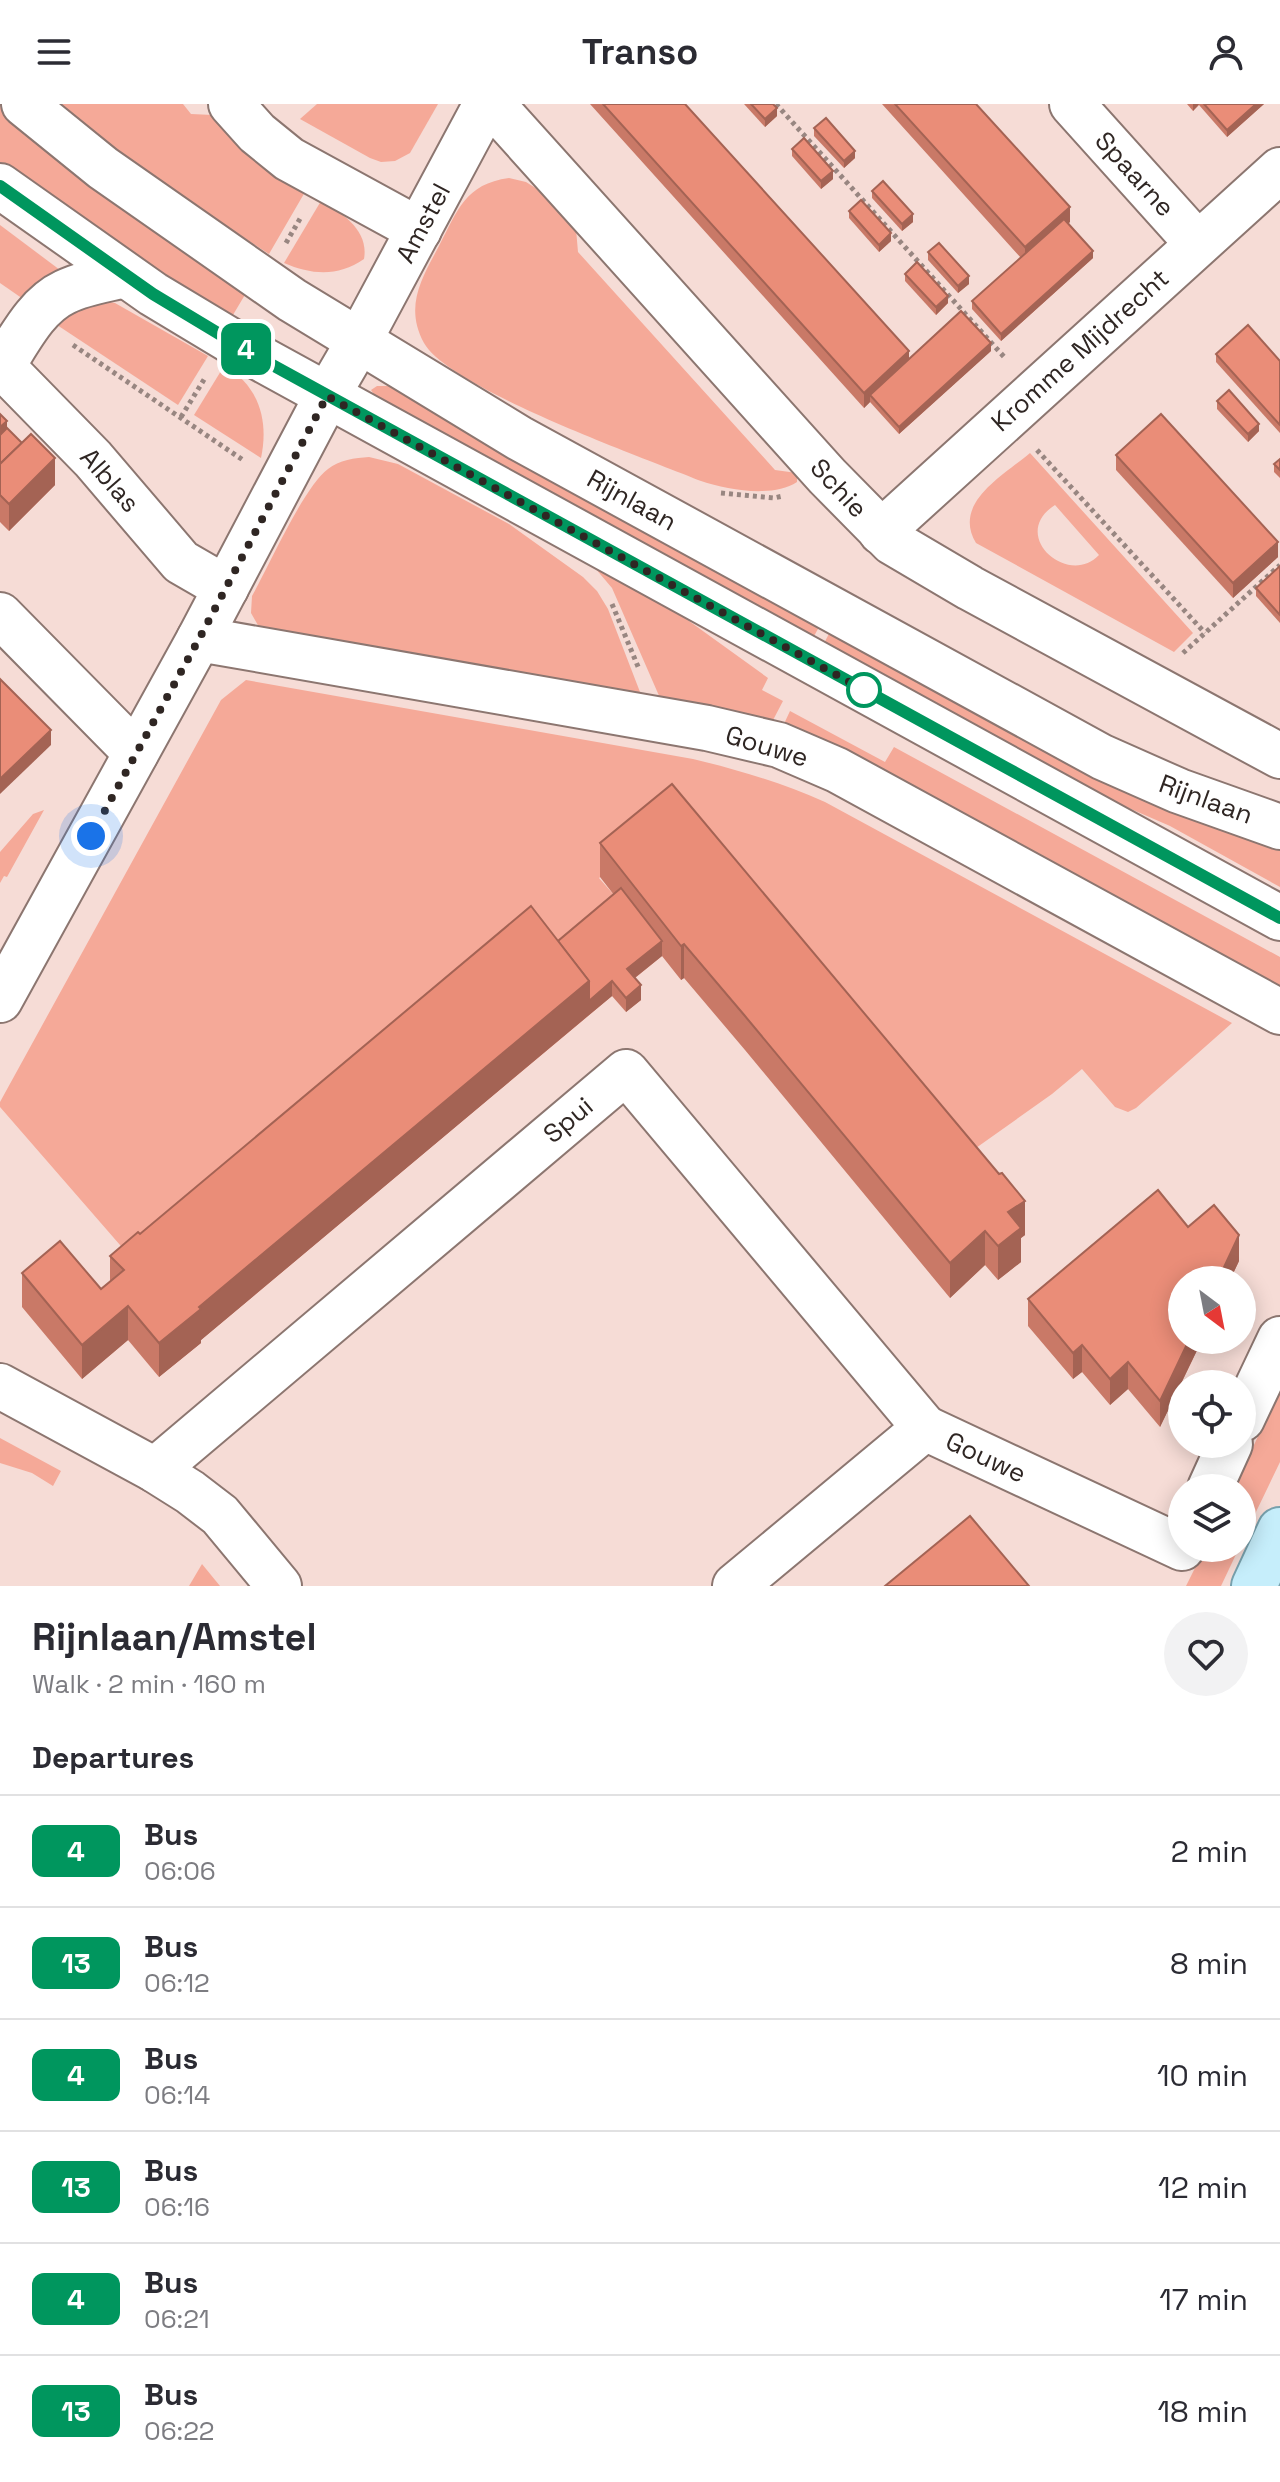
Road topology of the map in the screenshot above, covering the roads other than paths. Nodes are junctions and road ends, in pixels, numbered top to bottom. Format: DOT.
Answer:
graph roads {
  1 [pos="24,104"];
  2 [pos="231,104"];
  3 [pos="489,104"];
  4 [pos="1072,104"];
  5 [pos="1280,170"];
  6 [pos="0,186"];
  7 [pos="419,230"];
  8 [pos="1197,243"];
  9 [pos="125,275"];
  10 [pos="359,341"];
  11 [pos="1,366"];
  12 [pos="327,396"];
  13 [pos="881,532"];
  14 [pos="226,588"];
  15 [pos="0,615"];
  16 [pos="199,639"];
  17 [pos="136,753"];
  18 [pos="1280,756"];
  19 [pos="1280,827"];
  20 [pos="1280,918"];
  21 [pos="0,1000"];
  22 [pos="1280,1012"];
  23 [pos="1280,1339"];
  24 [pos="0,1386"];
  25 [pos="1256,1390"];
  26 [pos="925,1428"];
  27 [pos="155,1470"];
  28 [pos="1280,1530"];
  29 [pos="1168,1541"];
  30 [pos="279,1586"];
  31 [pos="735,1586"];
  32 [pos="1254,1586"];
  1 -- 10 [label="street, Rijnlaan"];
  2 -- 7 [label="street"];
  3 -- 7 [label="street, Amstel"];
  3 -- 13 [label="street, Schie"];
  4 -- 8 [label="street, Spaarne"];
  5 -- 8 [label="street, Kromme Mijdrecht"];
  6 -- 9 [label="street"];
  7 -- 10 [label="street, Amstel"];
  8 -- 13 [label="street, Kromme Mijdrecht"];
  9 -- 11 [label="street"];
  9 -- 12 [label="street"];
  10 -- 12 [label="street, Amstel"];
  10 -- 19 [label="street, Rijnlaan"];
  11 -- 14 [label="street, Alblas"];
  12 -- 14 [label="street, Amstel"];
  12 -- 20 [label="street"];
  13 -- 18 [label="street, Schie"];
  14 -- 16 [label="street, Amstel"];
  15 -- 17 [label="street"];
  16 -- 17 [label="street, Amstel"];
  16 -- 22 [label="street, Gouwe"];
  17 -- 21 [label="street, Amstel"];
  23 -- 25 [label="street"];
  24 -- 27 [label="street"];
  26 -- 27 [label="street, Spui"];
  26 -- 29 [label="street, Gouwe"];
  26 -- 31 [label="street, Gouwe"];
  27 -- 30 [label="street"];
  28 -- 32 [label="main road"];
}
